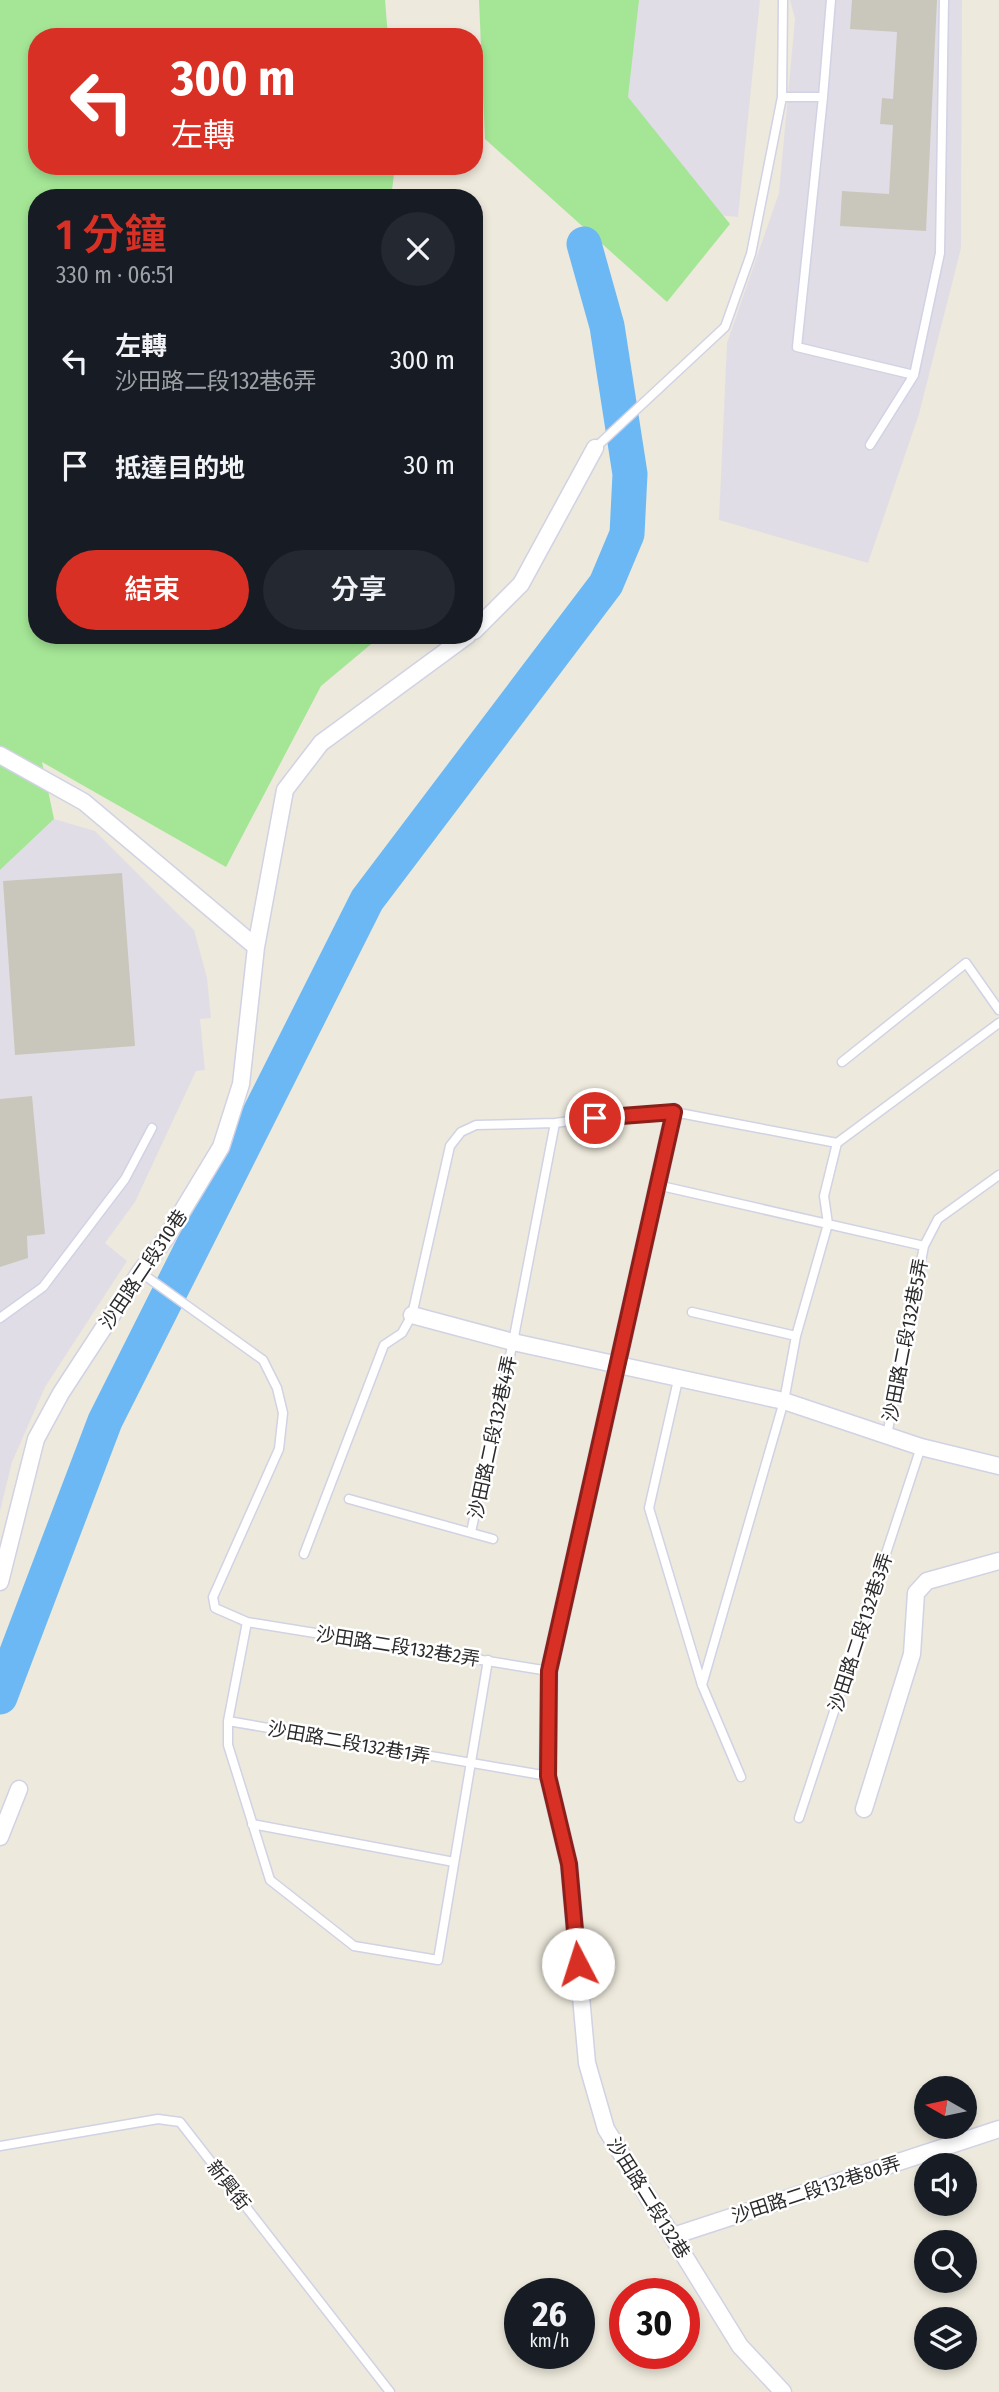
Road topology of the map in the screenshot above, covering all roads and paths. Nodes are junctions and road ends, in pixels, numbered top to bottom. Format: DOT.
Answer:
graph roads {
  1 [pos="783,0"];
  2 [pos="831,0"];
  3 [pos="944,0"];
  4 [pos="782,97"];
  5 [pos="823,97"];
  6 [pos="914,375"];
  7 [pos="870,444"];
  8 [pos="595,448"];
  9 [pos="483,622"];
  10 [pos="456,644"];
  11 [pos="0,755"];
  12 [pos="256,947"];
  13 [pos="999,1010"];
  14 [pos="999,1023"];
  15 [pos="842,1062"];
  16 [pos="674,1112"];
  17 [pos="555,1123"];
  18 [pos="152,1128"];
  19 [pos="837,1143"];
  20 [pos="999,1175"];
  21 [pos="656,1185"];
  22 [pos="828,1224"];
  23 [pos="923,1246"];
  24 [pos="140,1272"];
  25 [pos="692,1312"];
  26 [pos="412,1315"];
  27 [pos="0,1318"];
  28 [pos="796,1336"];
  29 [pos="513,1342"];
  30 [pos="619,1365"];
  31 [pos="678,1380"];
  32 [pos="784,1401"];
  33 [pos="887,1435"];
  34 [pos="921,1447"];
  35 [pos="999,1466"];
  36 [pos="349,1499"];
  37 [pos="471,1532"];
  38 [pos="493,1539"];
  39 [pos="6,1542"];
  40 [pos="304,1554"];
  41 [pos="999,1561"];
  42 [pos="0,1582"];
  43 [pos="247,1622"];
  44 [pos="488,1660"];
  45 [pos="549,1671"];
  46 [pos="702,1685"];
  47 [pos="228,1721"];
  48 [pos="470,1763"];
  49 [pos="548,1776"];
  50 [pos="741,1777"];
  51 [pos="19,1789"];
  52 [pos="864,1809"];
  53 [pos="799,1818"];
  54 [pos="252,1824"];
  55 [pos="0,1837"];
  56 [pos="454,1862"];
  57 [pos="999,2129"];
  58 [pos="0,2146"];
  59 [pos="673,2236"];
  60 [pos="390,2392"];
  61 [pos="783,2392"];
  1 -- 4 [label="lane"];
  2 -- 5 [label="lane"];
  3 -- 6 [label="lane"];
  4 -- 5 [label="lane"];
  4 -- 8 [label="lane"];
  5 -- 6 [label="lane"];
  6 -- 7 [label="lane"];
  8 -- 9 [label="street"];
  10 -- 12 [label="street, 沙田路二段310巷"];
  11 -- 12 [label="street"];
  12 -- 24 [label="street, 沙田路二段310巷"];
  13 -- 15 [label="lane"];
  14 -- 19 [label="lane"];
  16 -- 17 [label="lane"];
  16 -- 19 [label="lane"];
  16 -- 21 [label="street, 沙田路二段132巷"];
  17 -- 26 [label="lane"];
  17 -- 29 [label="lane, 沙田路二段132巷4弄"];
  18 -- 27 [label="lane"];
  19 -- 22 [label="lane"];
  20 -- 23 [label="lane, 沙田路二段132巷5弄"];
  21 -- 22 [label="lane, 沙田路二段132巷5弄"];
  21 -- 30 [label="street, 沙田路二段132巷"];
  22 -- 23 [label="lane, 沙田路二段132巷5弄"];
  22 -- 28 [label="lane"];
  23 -- 33 [label="lane, 沙田路二段132巷5弄"];
  24 -- 39 [label="street, 沙田路二段310巷"];
  24 -- 43 [label="lane, 沙田路二段132巷2弄"];
  25 -- 28 [label="lane"];
  26 -- 29 [label="street"];
  26 -- 40 [label="lane"];
  28 -- 32 [label="lane"];
  29 -- 30 [label="street"];
  29 -- 37 [label="lane, 沙田路二段132巷4弄"];
  30 -- 31 [label="street"];
  30 -- 45 [label="street, 沙田路二段132巷"];
  31 -- 32 [label="street"];
  31 -- 46 [label="lane"];
  32 -- 33 [label="street"];
  32 -- 46 [label="lane"];
  33 -- 34 [label="street"];
  34 -- 35 [label="street"];
  34 -- 53 [label="lane, 沙田路二段132巷3弄"];
  36 -- 37 [label="lane, 沙田路二段132巷4弄"];
  37 -- 38 [label="lane, 沙田路二段132巷4弄"];
  39 -- 42 [label="street, 沙田路二段310巷"];
  41 -- 52 [label="street"];
  43 -- 44 [label="lane, 沙田路二段132巷2弄"];
  43 -- 47 [label="lane"];
  44 -- 45 [label="lane, 沙田路二段132巷2弄"];
  44 -- 48 [label="lane"];
  45 -- 49 [label="street, 沙田路二段132巷"];
  46 -- 50 [label="lane"];
  47 -- 48 [label="lane, 沙田路二段132巷1弄"];
  47 -- 54 [label="lane"];
  48 -- 49 [label="lane, 沙田路二段132巷1弄"];
  48 -- 56 [label="lane"];
  49 -- 59 [label="street, 沙田路二段132巷"];
  51 -- 55 [label="street"];
  54 -- 56 [label="lane"];
  54 -- 56 [label="lane"];
  57 -- 59 [label="street, 沙田路二段132巷80弄"];
  58 -- 60 [label="lane, 新興街"];
  59 -- 61 [label="street, 沙田路二段132巷"];
}
